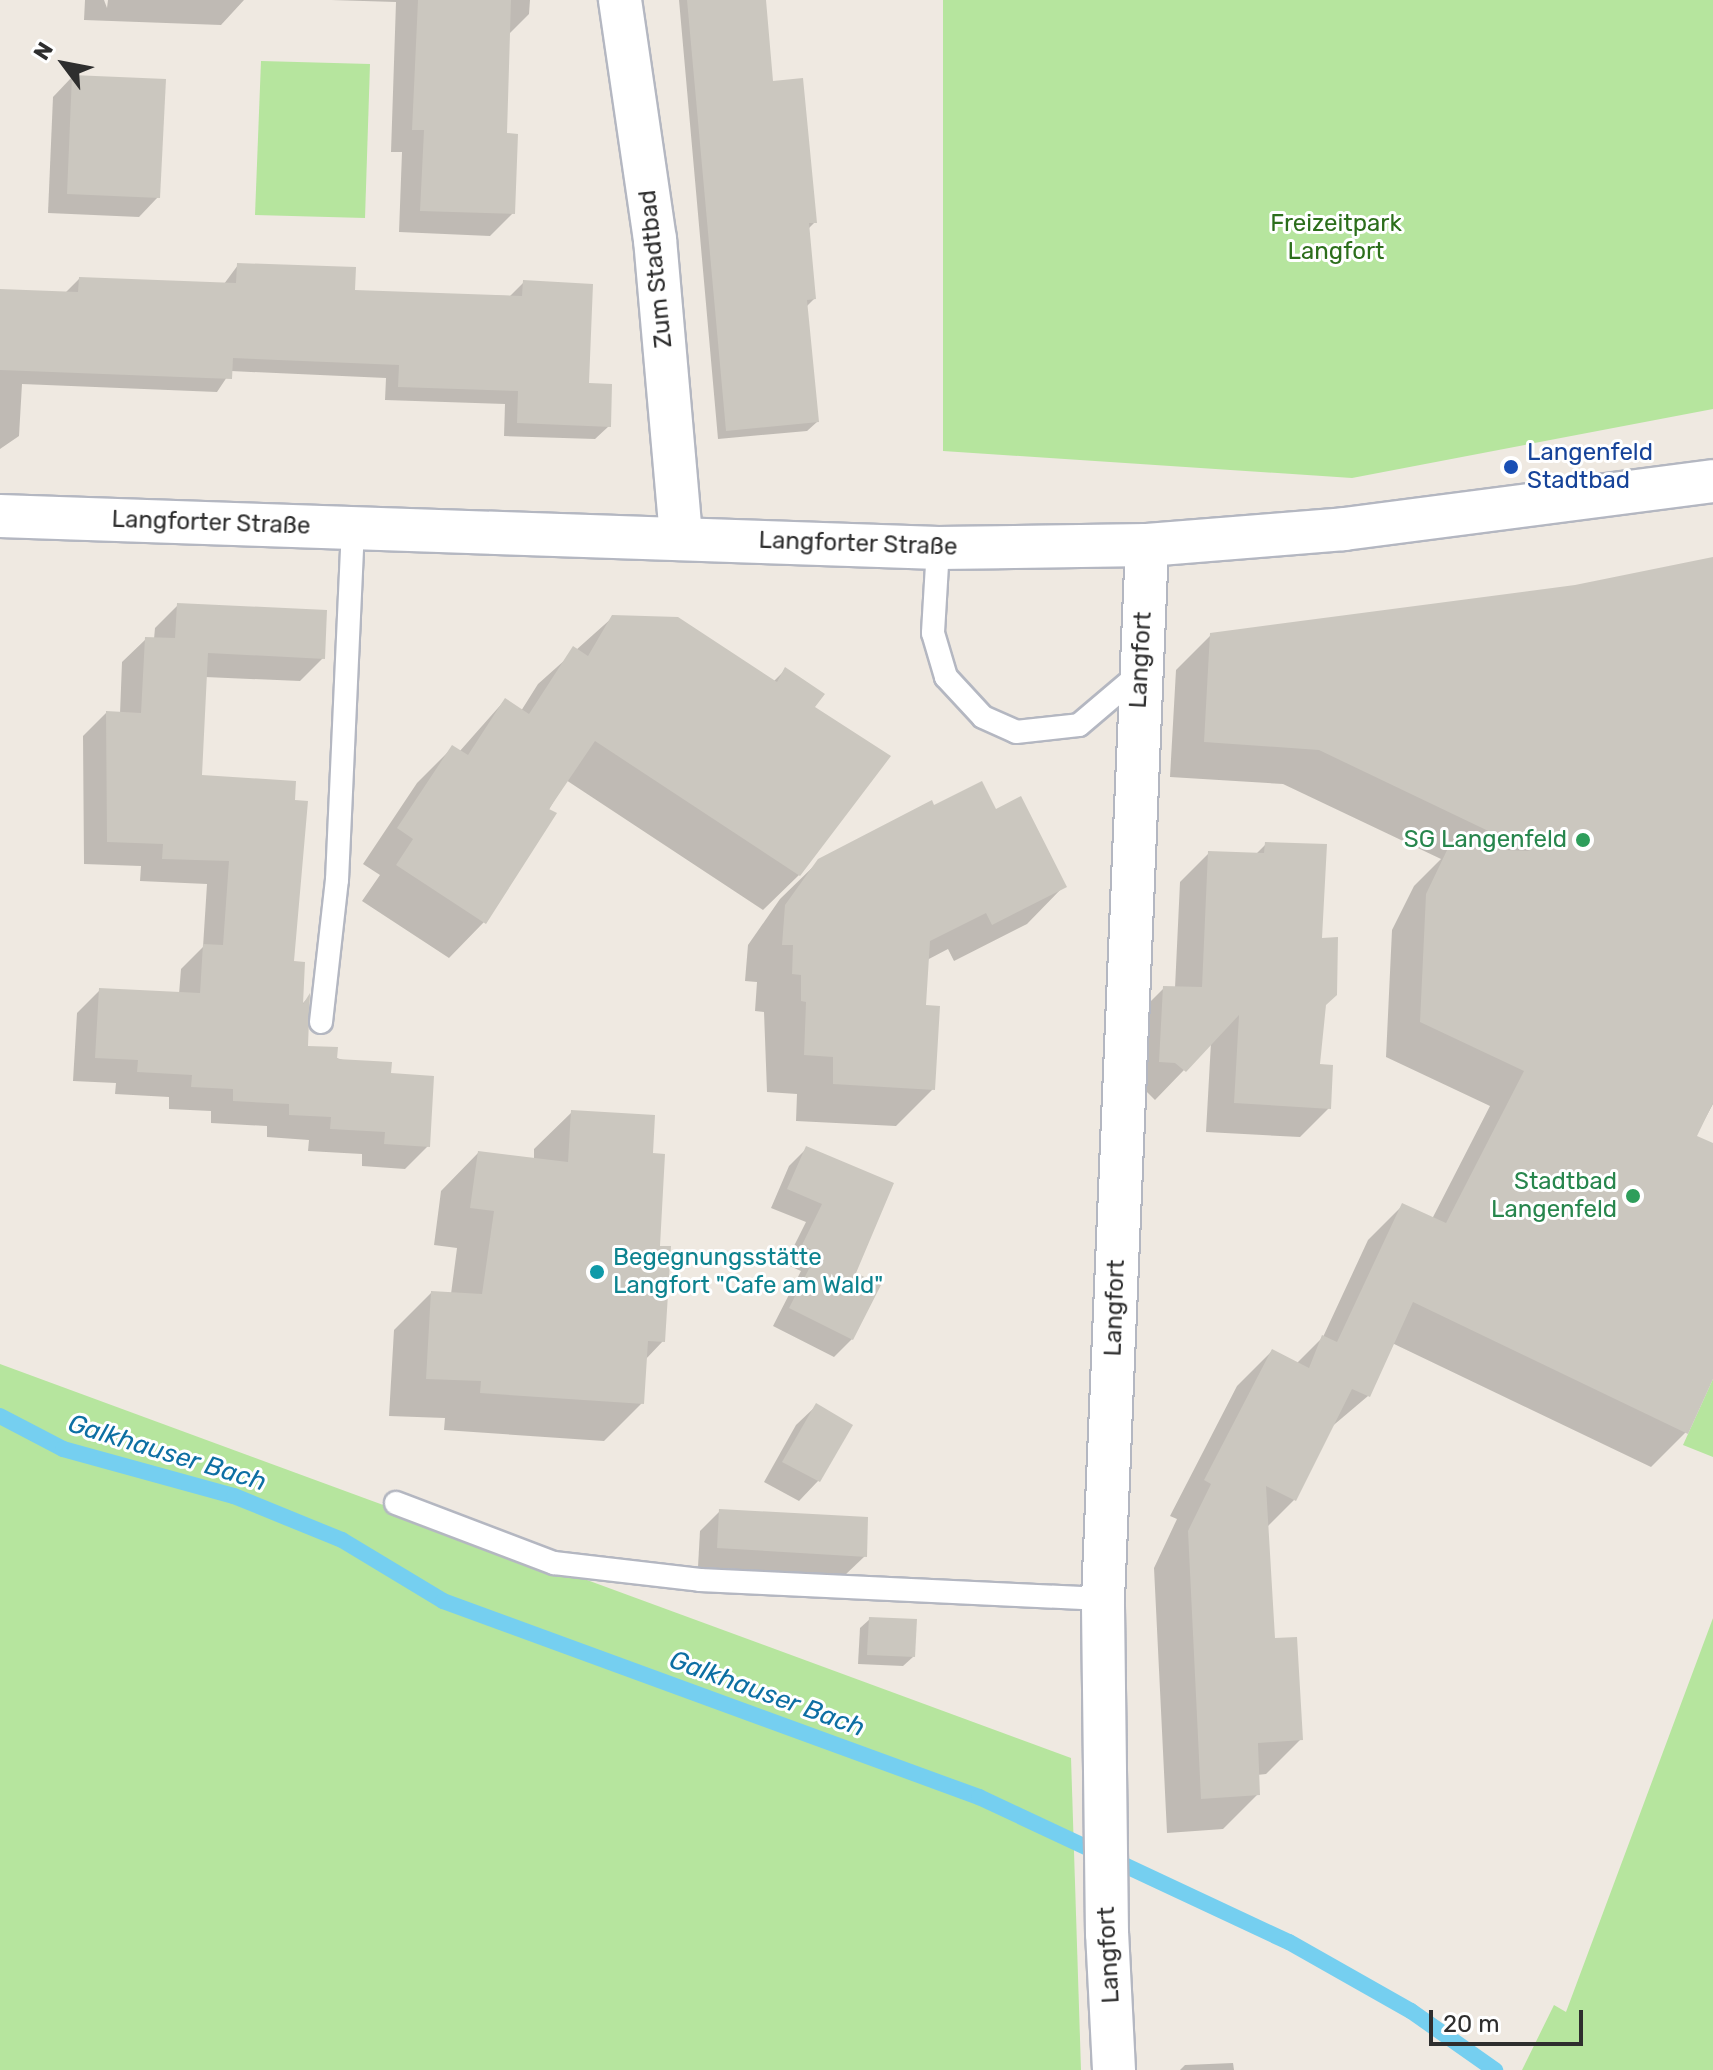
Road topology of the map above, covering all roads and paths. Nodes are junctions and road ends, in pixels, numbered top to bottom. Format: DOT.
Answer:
graph roads {
  1 [pos="620,0"];
  2 [pos="1713,481"];
  3 [pos="0,516"];
  4 [pos="353,528"];
  5 [pos="681,539"];
  6 [pos="1147,545"];
  7 [pos="938,548"];
  8 [pos="1139,674"];
  9 [pos="321,1022"];
  10 [pos="396,1503"];
  11 [pos="1103,1599"];
  12 [pos="1114,2070"];
  1 -- 5 [label="street, Zum Stadtbad"];
  2 -- 6 [label="street, Langforter Straße"];
  3 -- 4 [label="street, Langforter Straße"];
  4 -- 5 [label="street, Langforter Straße"];
  4 -- 9 [label="lane"];
  5 -- 7 [label="street, Langforter Straße"];
  6 -- 7 [label="street, Langforter Straße"];
  6 -- 8 [label="street, Langfort"];
  7 -- 8 [label="lane"];
  8 -- 11 [label="street, Langfort"];
  10 -- 11 [label="lane"];
  11 -- 12 [label="street, Langfort"];
}
